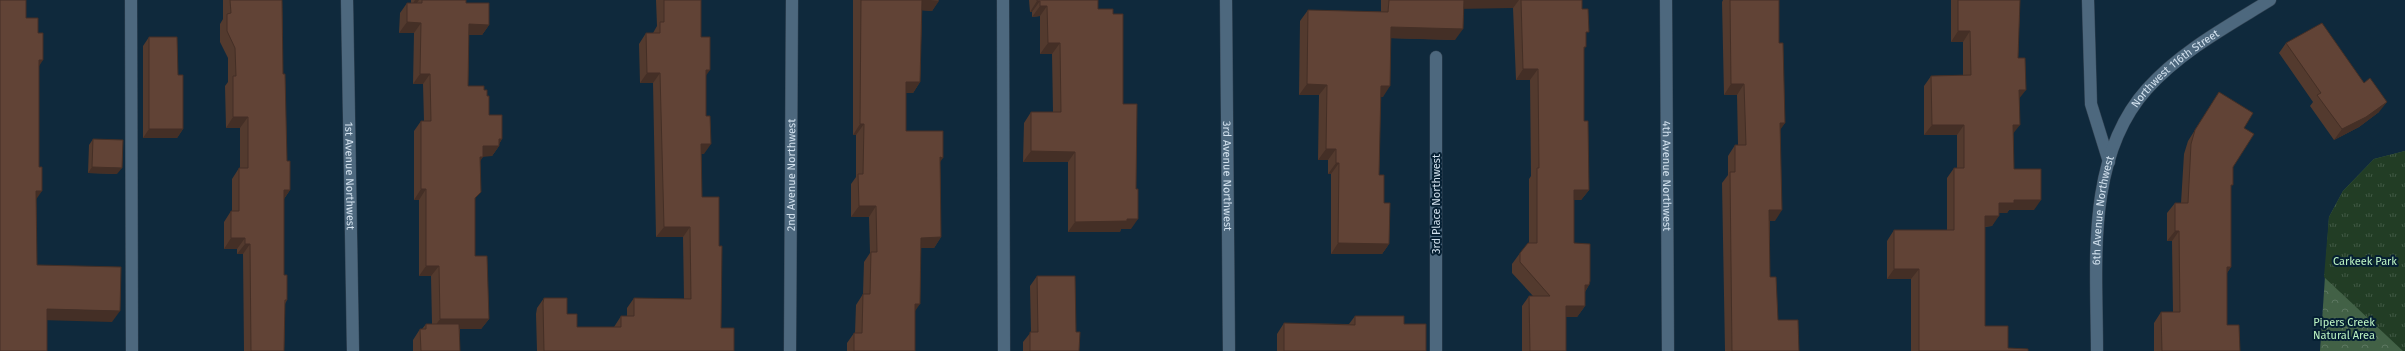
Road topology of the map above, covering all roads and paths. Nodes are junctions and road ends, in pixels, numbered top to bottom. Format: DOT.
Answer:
graph roads {
  1 [pos="131,0"];
  2 [pos="347,0"];
  3 [pos="792,0"];
  4 [pos="1003,0"];
  5 [pos="1226,0"];
  6 [pos="1666,0"];
  7 [pos="2088,0"];
  8 [pos="2270,0"];
  9 [pos="1436,57"];
  10 [pos="2109,162"];
  11 [pos="132,351"];
  12 [pos="353,351"];
  13 [pos="790,351"];
  14 [pos="1004,351"];
  15 [pos="1230,351"];
  16 [pos="1436,351"];
  17 [pos="1668,351"];
  18 [pos="2097,351"];
  1 -- 11 [label="street"];
  2 -- 12 [label="street, 1st Avenue Northwest"];
  3 -- 13 [label="street, 2nd Avenue Northwest"];
  4 -- 14 [label="street"];
  5 -- 15 [label="street, 3rd Avenue Northwest"];
  6 -- 17 [label="street, 4th Avenue Northwest"];
  7 -- 10 [label="street, 6th Avenue Northwest"];
  8 -- 10 [label="street, Northwest 116th Street"];
  9 -- 16 [label="street, 3rd Place Northwest"];
  10 -- 18 [label="street, 6th Avenue Northwest"];
}
